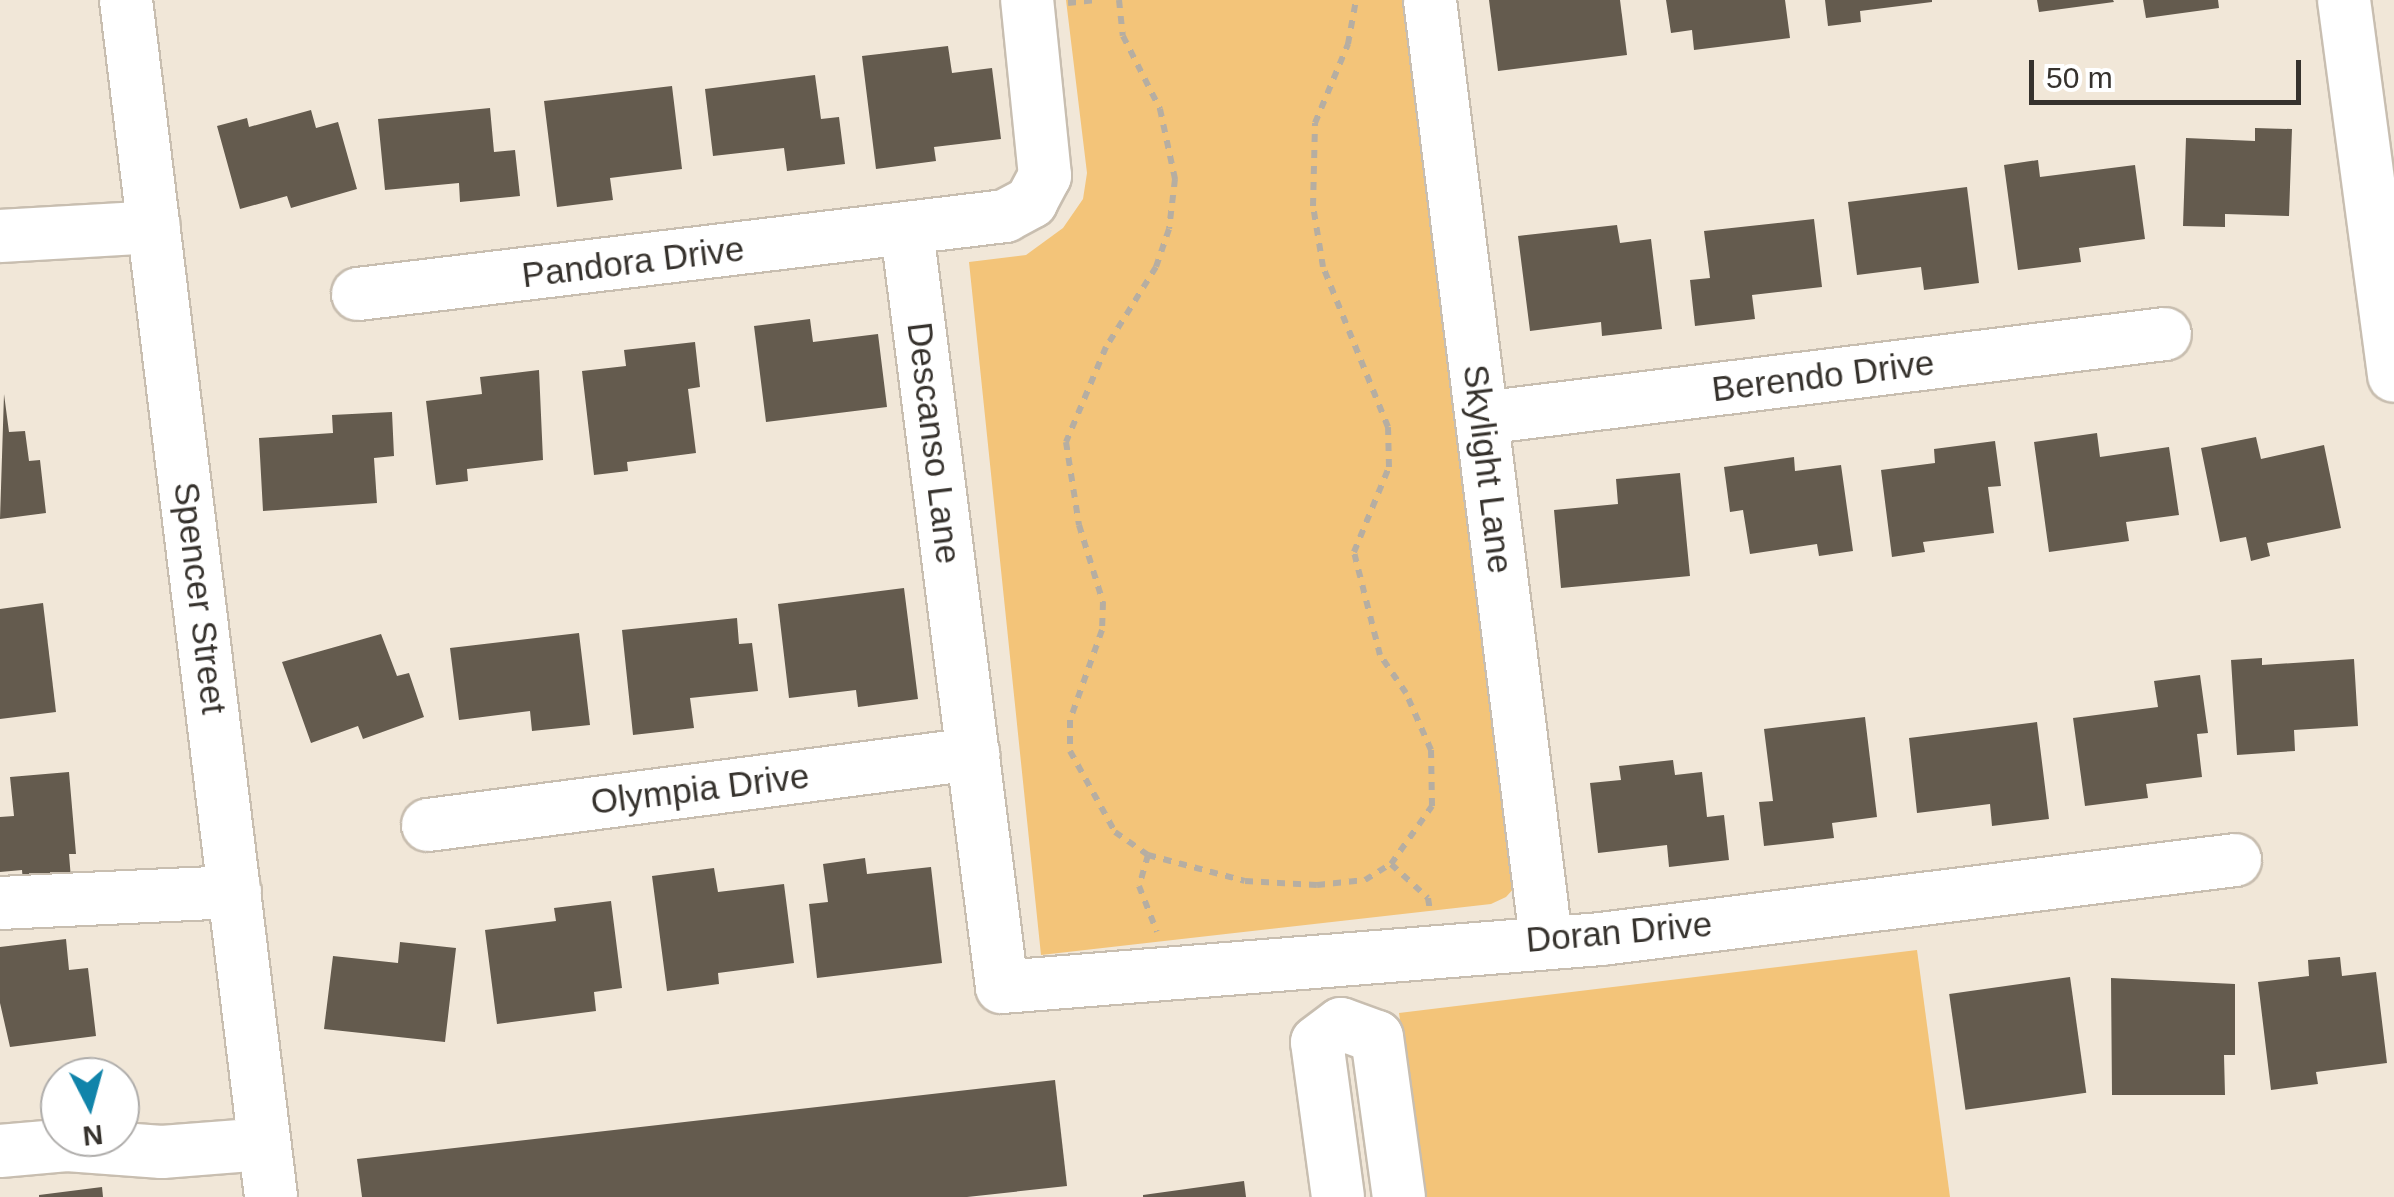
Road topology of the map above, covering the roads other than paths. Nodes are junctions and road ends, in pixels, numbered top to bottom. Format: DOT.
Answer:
graph roads {
  1 [pos="126,0"];
  2 [pos="1430,0"];
  3 [pos="2344,0"];
  4 [pos="1047,2"];
  5 [pos="154,227"];
  6 [pos="908,231"];
  7 [pos="0,236"];
  8 [pos="2388,264"];
  9 [pos="358,294"];
  10 [pos="2166,334"];
  11 [pos="2394,376"];
  12 [pos="1482,418"];
  13 [pos="973,754"];
  14 [pos="428,824"];
  15 [pos="2235,860"];
  16 [pos="234,892"];
  17 [pos="0,904"];
  18 [pos="1546,939"];
  19 [pos="1331,964"];
  20 [pos="1002,987"];
  21 [pos="1341,1024"];
  22 [pos="262,1144"];
  23 [pos="0,1151"];
  24 [pos="271,1197"];
  25 [pos="1338,1197"];
  26 [pos="1398,1197"];
  1 -- 5 [label="street, Spencer Street"];
  2 -- 12 [label="street, Skylight Lane"];
  3 -- 8 [label="street"];
  4 -- 6 [label="street"];
  5 -- 7 [label="street"];
  5 -- 16 [label="street, Spencer Street"];
  6 -- 9 [label="street, Pandora Drive"];
  6 -- 13 [label="street, Descanso Lane"];
  8 -- 11 [label="street"];
  10 -- 12 [label="street, Berendo Drive"];
  12 -- 18 [label="street, Skylight Lane"];
  13 -- 14 [label="street, Olympia Drive"];
  13 -- 20 [label="street, Descanso Lane"];
  15 -- 18 [label="street, Doran Drive"];
  16 -- 17 [label="street"];
  16 -- 22 [label="street, Spencer Street"];
  18 -- 19 [label="street, Doran Drive"];
  19 -- 20 [label="street, Doran Drive"];
  19 -- 21 [label="street"];
  21 -- 25 [label="street"];
  21 -- 26 [label="street"];
  22 -- 23 [label="street"];
  22 -- 24 [label="street, Spencer Street"];
}
